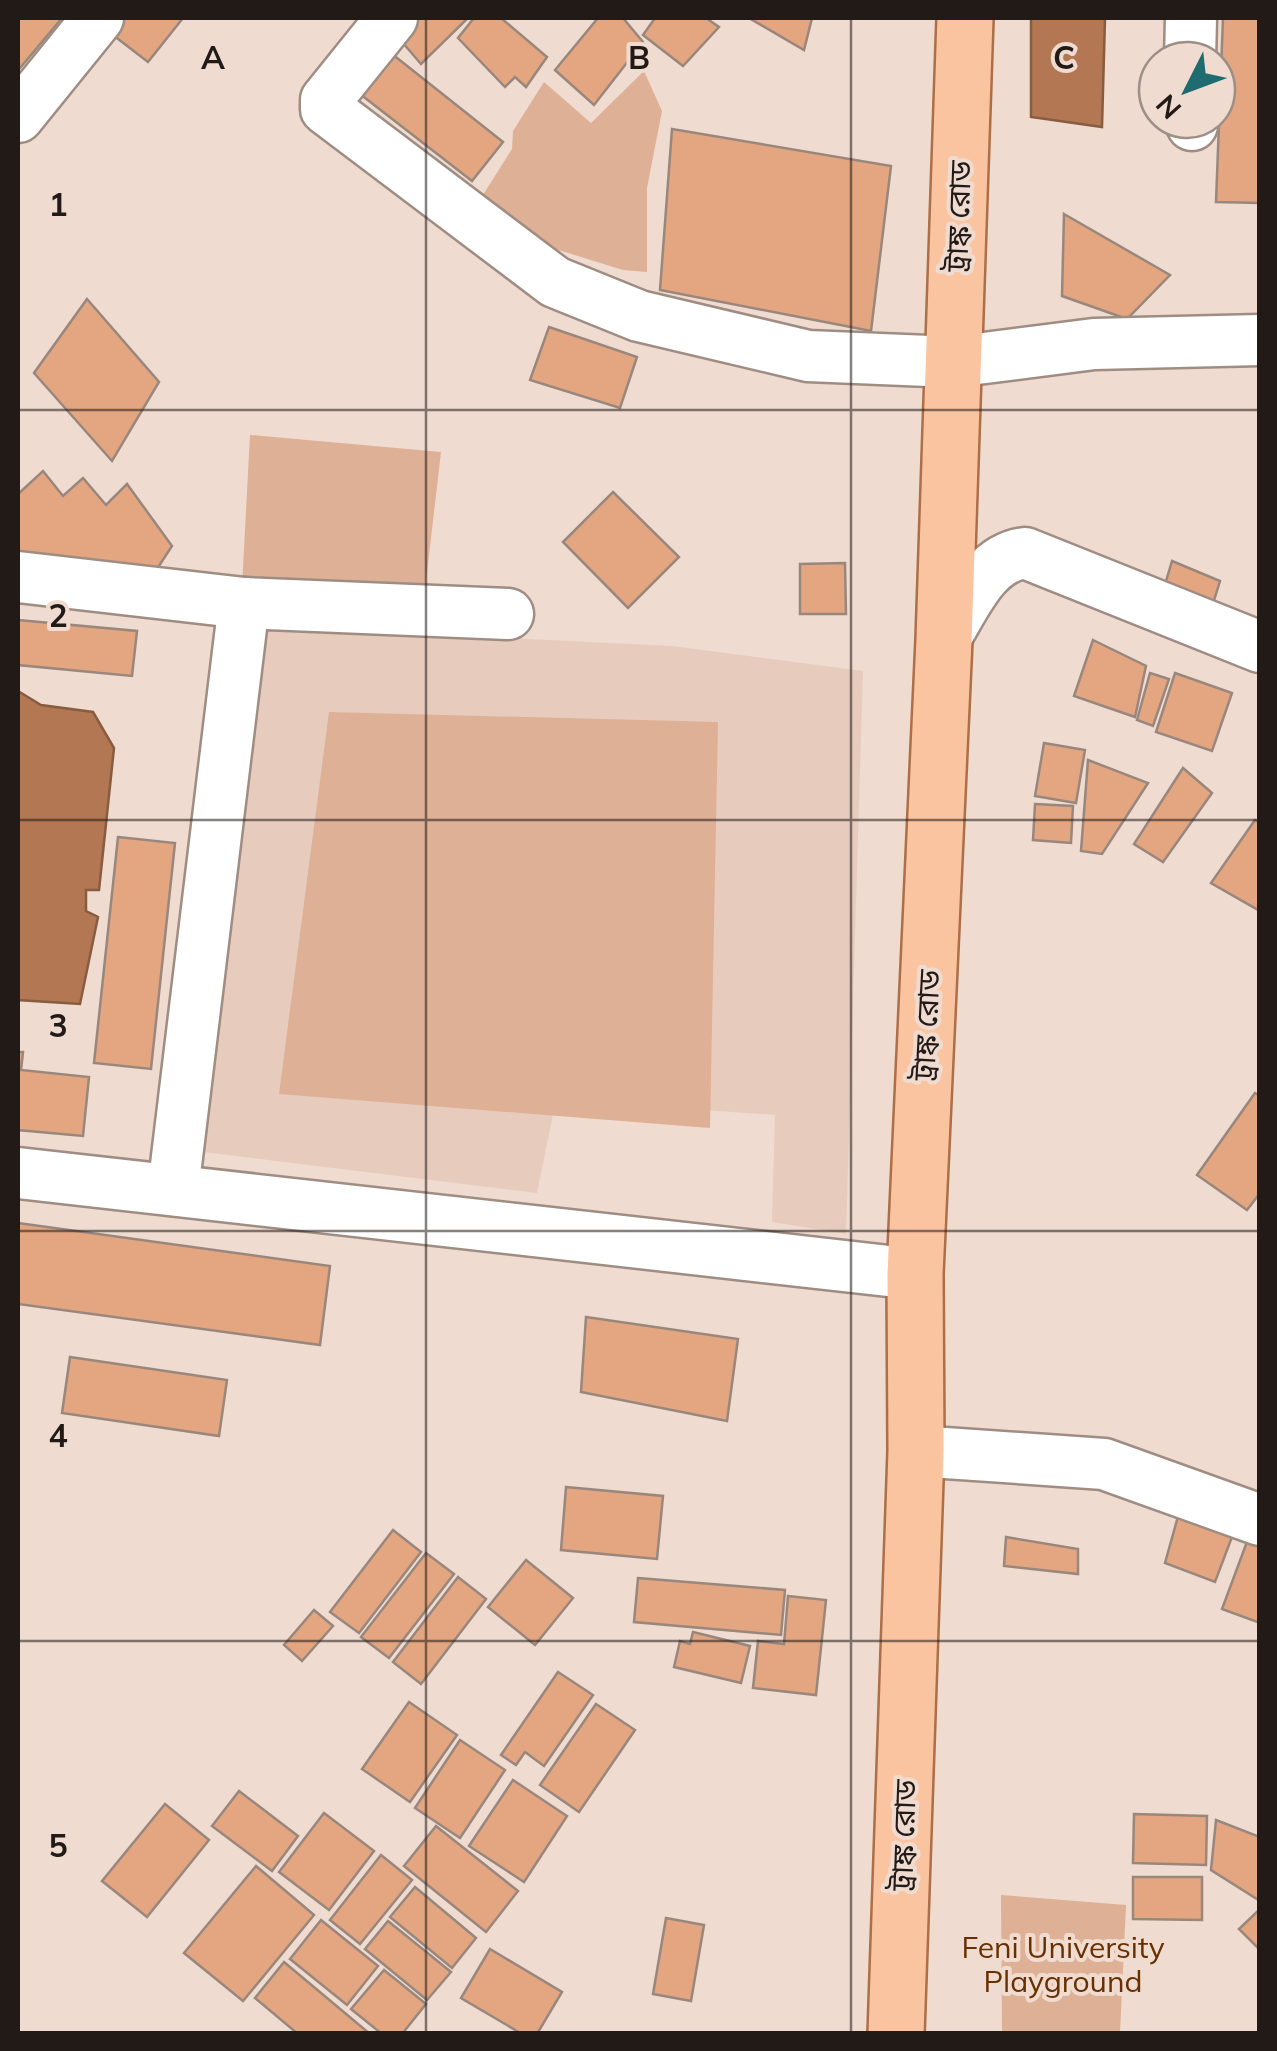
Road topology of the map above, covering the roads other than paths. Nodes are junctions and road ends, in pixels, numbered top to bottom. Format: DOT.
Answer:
graph roads {
  1 [pos="98,18"];
  2 [pos="392,18"];
  3 [pos="965,18"];
  4 [pos="18,117"];
  5 [pos="1260,340"];
  6 [pos="953,362"];
  7 [pos="18,577"];
  8 [pos="244,603"];
  9 [pos="508,614"];
  10 [pos="944,640"];
  11 [pos="1260,647"];
  12 [pos="18,1173"];
  13 [pos="173,1190"];
  14 [pos="915,1274"];
  15 [pos="916,1451"];
  16 [pos="1260,1520"];
  17 [pos="896,2034"];
  1 -- 4 [label="street"];
  2 -- 6 [label="street"];
  3 -- 6 [label="main road, ট্রাঙ্ক রোড"];
  5 -- 6 [label="street"];
  6 -- 10 [label="main road, ট্রাঙ্ক রোড"];
  7 -- 8 [label="street"];
  8 -- 9 [label="street"];
  8 -- 13 [label="street"];
  10 -- 11 [label="street"];
  10 -- 14 [label="main road, ট্রাঙ্ক রোড"];
  12 -- 13 [label="street"];
  13 -- 14 [label="street"];
  14 -- 15 [label="main road, ট্রাঙ্ক রোড"];
  15 -- 16 [label="street"];
  15 -- 17 [label="main road, ট্রাঙ্ক রোড"];
}
